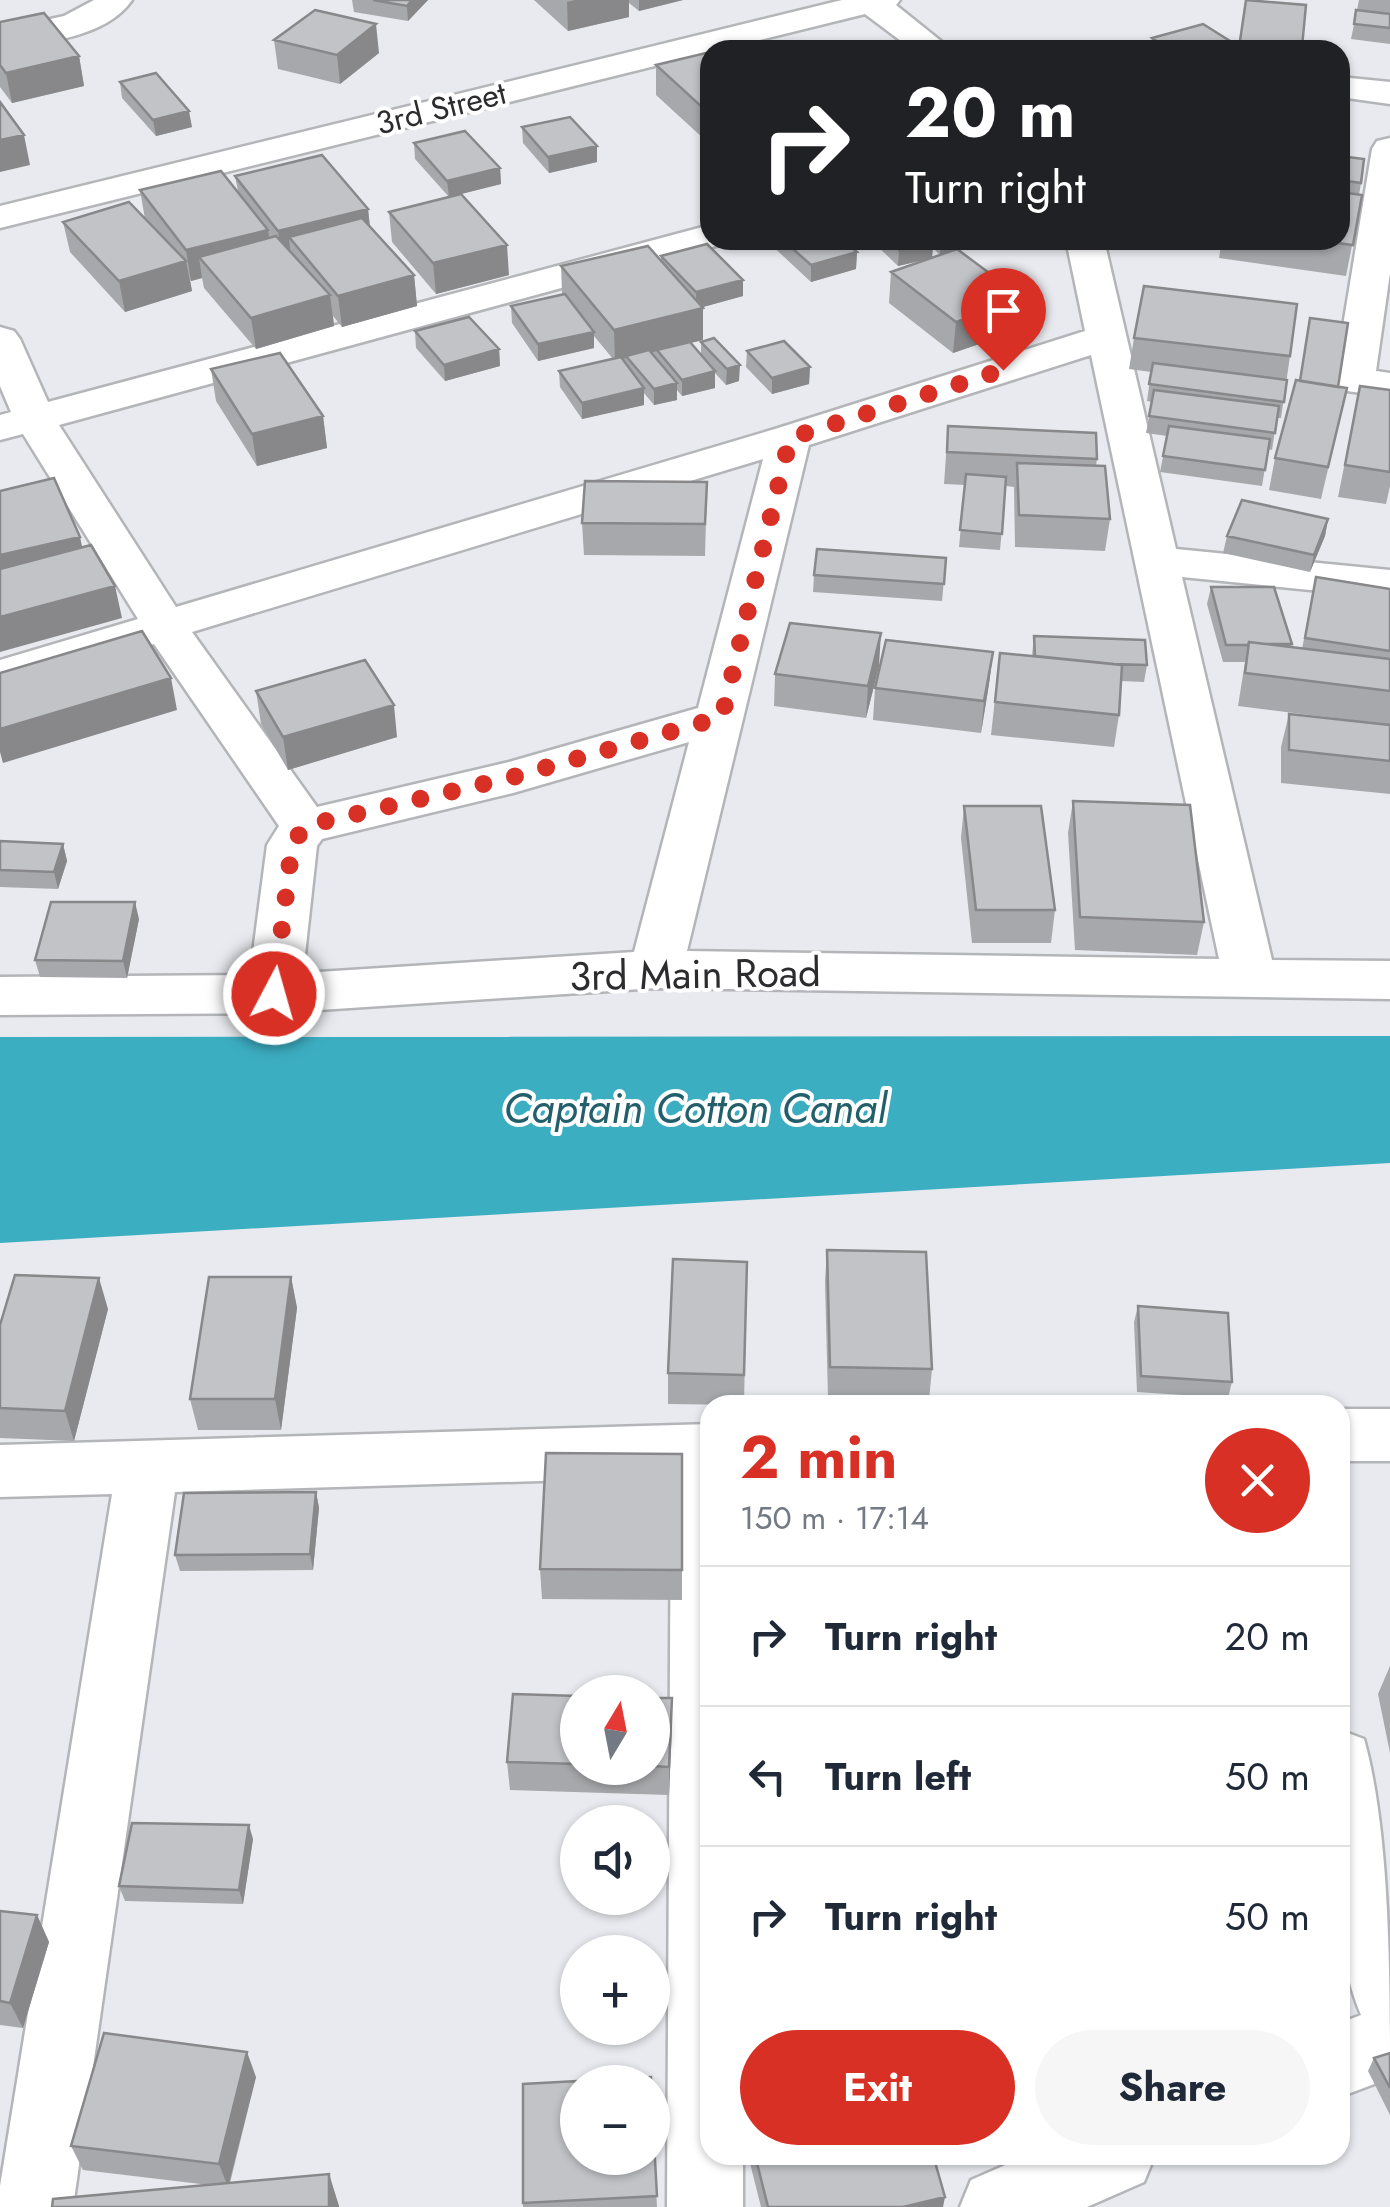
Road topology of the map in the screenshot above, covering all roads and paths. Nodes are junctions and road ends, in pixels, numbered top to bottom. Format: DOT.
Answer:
graph roads {
  1 [pos="114,0"];
  2 [pos="748,0"];
  3 [pos="874,1"];
  4 [pos="0,40"];
  5 [pos="717,40"];
  6 [pos="923,40"];
  7 [pos="700,44"];
  8 [pos="1350,88"];
  9 [pos="1390,94"];
  10 [pos="315,105"];
  11 [pos="1390,150"];
  12 [pos="0,218"];
  13 [pos="700,239"];
  14 [pos="1088,250"];
  15 [pos="1109,336"];
  16 [pos="0,339"];
  17 [pos="1390,385"];
  18 [pos="17,423"];
  19 [pos="790,438"];
  20 [pos="1158,562"];
  21 [pos="1390,584"];
  22 [pos="166,628"];
  23 [pos="0,675"];
  24 [pos="722,717"];
  25 [pos="305,826"];
  26 [pos="656,969"];
  27 [pos="1250,980"];
  28 [pos="1390,980"];
  29 [pos="274,994"];
  30 [pos="0,996"];
  31 [pos="1350,1435"];
  32 [pos="1390,1435"];
  33 [pos="700,1451"];
  34 [pos="147,1467"];
  35 [pos="0,1471"];
  36 [pos="1350,1808"];
  37 [pos="1390,1998"];
  38 [pos="1390,2041"];
  39 [pos="1350,2056"];
  40 [pos="705,2165"];
  41 [pos="1094,2165"];
  42 [pos="35,2207"];
  43 [pos="705,2207"];
  44 [pos="998,2207"];
  1 -- 4 [label="street"];
  2 -- 10 [label="street, 3rd Street"];
  3 -- 5 [label="street, 3rd Street"];
  3 -- 6 [label="street"];
  7 -- 12 [label="street, 3rd Street"];
  8 -- 9 [label="street"];
  11 -- 17 [label="street"];
  13 -- 18 [label="street"];
  14 -- 15 [label="street"];
  15 -- 19 [label="street"];
  15 -- 20 [label="street"];
  16 -- 18 [label="street"];
  18 -- 22 [label="street"];
  19 -- 22 [label="street"];
  19 -- 24 [label="street"];
  20 -- 21 [label="street"];
  20 -- 27 [label="street"];
  22 -- 23 [label="street"];
  22 -- 25 [label="street"];
  24 -- 25 [label="street"];
  24 -- 26 [label="street"];
  25 -- 29 [label="street"];
  26 -- 27 [label="street, 3rd Main Road"];
  26 -- 29 [label="street, 3rd Main Road"];
  27 -- 28 [label="street, 3rd Main Road"];
  29 -- 30 [label="street, 3rd Main Road"];
  31 -- 32 [label="street"];
  33 -- 34 [label="street"];
  34 -- 35 [label="street"];
  34 -- 42 [label="street"];
  36 -- 37 [label="street"];
  38 -- 39 [label="street"];
  40 -- 43 [label="street"];
  41 -- 44 [label="street"];
}
